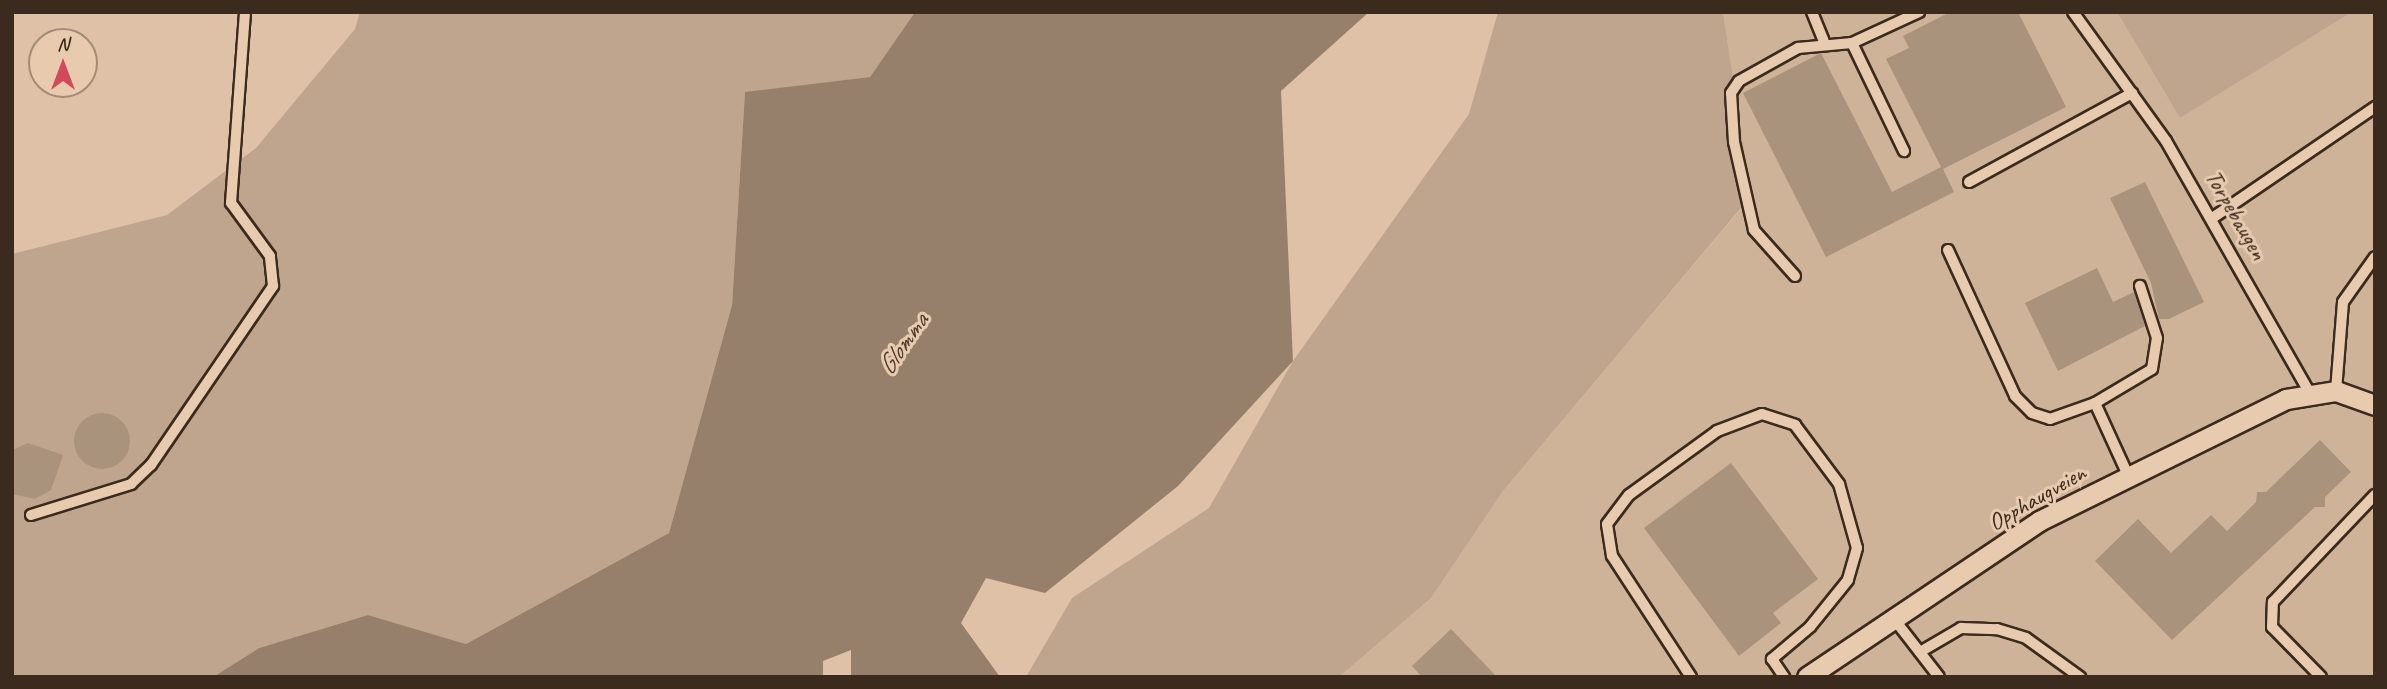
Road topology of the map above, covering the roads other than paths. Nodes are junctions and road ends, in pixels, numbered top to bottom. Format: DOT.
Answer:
graph roads {
  1 [pos="245,12"];
  2 [pos="1812,12"];
  3 [pos="1919,12"];
  4 [pos="2073,12"];
  5 [pos="1824,41"];
  6 [pos="1852,43"];
  7 [pos="2132,93"];
  8 [pos="2375,107"];
  9 [pos="1904,151"];
  10 [pos="1969,182"];
  11 [pos="2211,219"];
  12 [pos="1948,250"];
  13 [pos="2375,257"];
  14 [pos="1795,276"];
  15 [pos="2140,286"];
  16 [pos="2336,391"];
  17 [pos="2309,392"];
  18 [pos="2095,403"];
  19 [pos="2375,405"];
  20 [pos="2128,475"];
  21 [pos="2375,495"];
  22 [pos="31,515"];
  23 [pos="1894,619"];
  24 [pos="1920,652"];
  25 [pos="1936,676"];
  26 [pos="1691,677"];
  27 [pos="1784,677"];
  28 [pos="1807,677"];
  29 [pos="2080,677"];
  30 [pos="2321,677"];
  1 -- 22 [label="lane"];
  2 -- 5 [label="lane"];
  3 -- 6 [label="lane"];
  4 -- 7 [label="lane, Torpebaugen"];
  5 -- 6 [label="lane"];
  5 -- 14 [label="lane"];
  6 -- 9 [label="lane"];
  7 -- 10 [label="lane"];
  7 -- 11 [label="lane, Torpebaugen"];
  8 -- 11 [label="lane"];
  11 -- 17 [label="lane, Torpebaugen"];
  12 -- 18 [label="lane"];
  13 -- 16 [label="lane"];
  15 -- 18 [label="lane"];
  16 -- 17 [label="street"];
  16 -- 19 [label="street"];
  17 -- 20 [label="street, Opphaugveien"];
  18 -- 20 [label="lane"];
  20 -- 23 [label="street, Opphaugveien"];
  21 -- 30 [label="lane"];
  23 -- 24 [label="lane"];
  23 -- 28 [label="street, Opphaugveien"];
  24 -- 25 [label="lane"];
  24 -- 29 [label="lane"];
  26 -- 27 [label="lane"];
}
